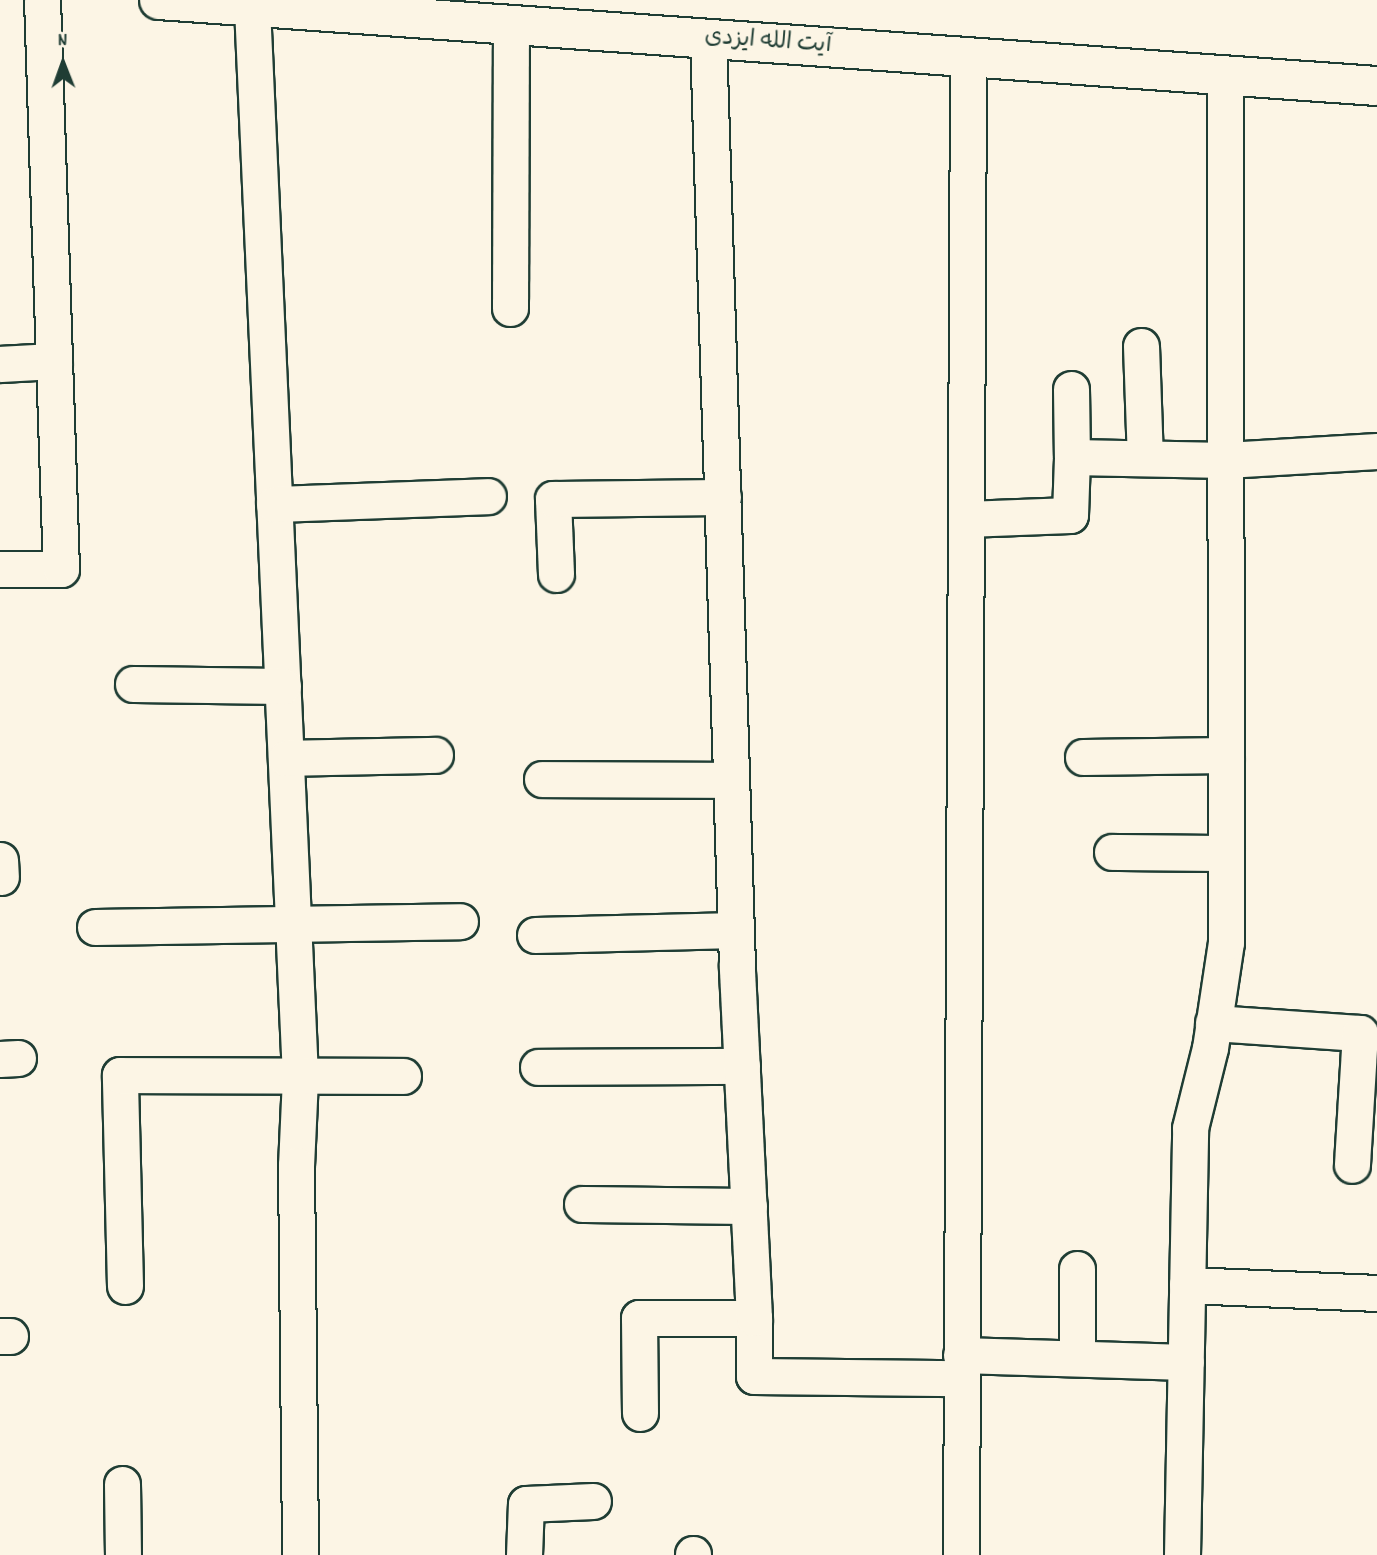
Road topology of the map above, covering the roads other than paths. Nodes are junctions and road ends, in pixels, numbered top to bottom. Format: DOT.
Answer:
graph roads {
  1 [pos="42,0"];
  2 [pos="159,0"];
  3 [pos="252,7"];
  4 [pos="510,25"];
  5 [pos="708,39"];
  6 [pos="968,58"];
  7 [pos="1225,76"];
  8 [pos="1377,86"];
  9 [pos="510,308"];
  10 [pos="1142,346"];
  11 [pos="54,361"];
  12 [pos="0,364"];
  13 [pos="1071,389"];
  14 [pos="1377,451"];
  15 [pos="1072,457"];
  16 [pos="1145,458"];
  17 [pos="1226,460"];
  18 [pos="488,496"];
  19 [pos="723,497"];
  20 [pos="274,504"];
  21 [pos="966,519"];
  22 [pos="0,569"];
  23 [pos="556,574"];
  24 [pos="133,684"];
  25 [pos="283,686"];
  26 [pos="435,755"];
  27 [pos="1226,755"];
  28 [pos="1083,757"];
  29 [pos="286,758"];
  30 [pos="542,779"];
  31 [pos="731,780"];
  32 [pos="1112,852"];
  33 [pos="1226,853"];
  34 [pos="460,921"];
  35 [pos="293,925"];
  36 [pos="95,927"];
  37 [pos="736,930"];
  38 [pos="535,935"];
  39 [pos="1213,1023"];
  40 [pos="742,1066"];
  41 [pos="538,1067"];
  42 [pos="402,1076"];
  43 [pos="300,1078"];
  44 [pos="1352,1165"];
  45 [pos="582,1204"];
  46 [pos="749,1206"];
  47 [pos="1077,1269"];
  48 [pos="1187,1284"];
  49 [pos="125,1286"];
  50 [pos="1377,1293"];
  51 [pos="754,1318"];
  52 [pos="1077,1358"];
  53 [pos="1186,1362"];
  54 [pos="961,1366"];
  55 [pos="640,1413"];
  56 [pos="121,1484"];
  57 [pos="593,1501"];
  58 [pos="123,1555"];
  59 [pos="300,1555"];
  60 [pos="524,1555"];
  61 [pos="961,1555"];
  62 [pos="1182,1555"];
  1 -- 11 [label="street"];
  2 -- 3 [label="highway, آیت الله ایزدی"];
  3 -- 4 [label="highway, آیت الله ایزدی"];
  3 -- 20 [label="street"];
  4 -- 5 [label="highway, آیت الله ایزدی"];
  4 -- 9 [label="street"];
  5 -- 6 [label="highway, آیت الله ایزدی"];
  5 -- 19 [label="street"];
  6 -- 7 [label="highway, آیت الله ایزدی"];
  6 -- 21 [label="street"];
  7 -- 8 [label="highway, آیت الله ایزدی"];
  7 -- 17 [label="street"];
  10 -- 16 [label="street"];
  11 -- 12 [label="street"];
  11 -- 22 [label="street"];
  13 -- 15 [label="street"];
  14 -- 17 [label="street"];
  15 -- 16 [label="street"];
  15 -- 21 [label="street"];
  16 -- 17 [label="street"];
  17 -- 27 [label="street"];
  18 -- 20 [label="street"];
  19 -- 23 [label="street"];
  19 -- 31 [label="street"];
  20 -- 25 [label="street"];
  21 -- 54 [label="street"];
  24 -- 25 [label="street"];
  25 -- 29 [label="street"];
  26 -- 29 [label="street"];
  27 -- 28 [label="street"];
  27 -- 33 [label="street"];
  29 -- 35 [label="street"];
  30 -- 31 [label="street"];
  31 -- 37 [label="street"];
  32 -- 33 [label="street"];
  33 -- 39 [label="street"];
  34 -- 35 [label="street"];
  35 -- 36 [label="street"];
  35 -- 43 [label="street"];
  37 -- 38 [label="street"];
  37 -- 40 [label="street"];
  39 -- 44 [label="street"];
  39 -- 48 [label="street"];
  40 -- 41 [label="street"];
  40 -- 46 [label="street"];
  42 -- 43 [label="street"];
  43 -- 49 [label="street"];
  43 -- 59 [label="street"];
  45 -- 46 [label="street"];
  46 -- 51 [label="street"];
  47 -- 52 [label="street"];
  48 -- 50 [label="street"];
  48 -- 53 [label="street"];
  51 -- 54 [label="street"];
  51 -- 55 [label="street"];
  52 -- 53 [label="street"];
  52 -- 54 [label="street"];
  53 -- 62 [label="street"];
  54 -- 61 [label="street"];
  56 -- 58 [label="street"];
  57 -- 60 [label="street"];
}
